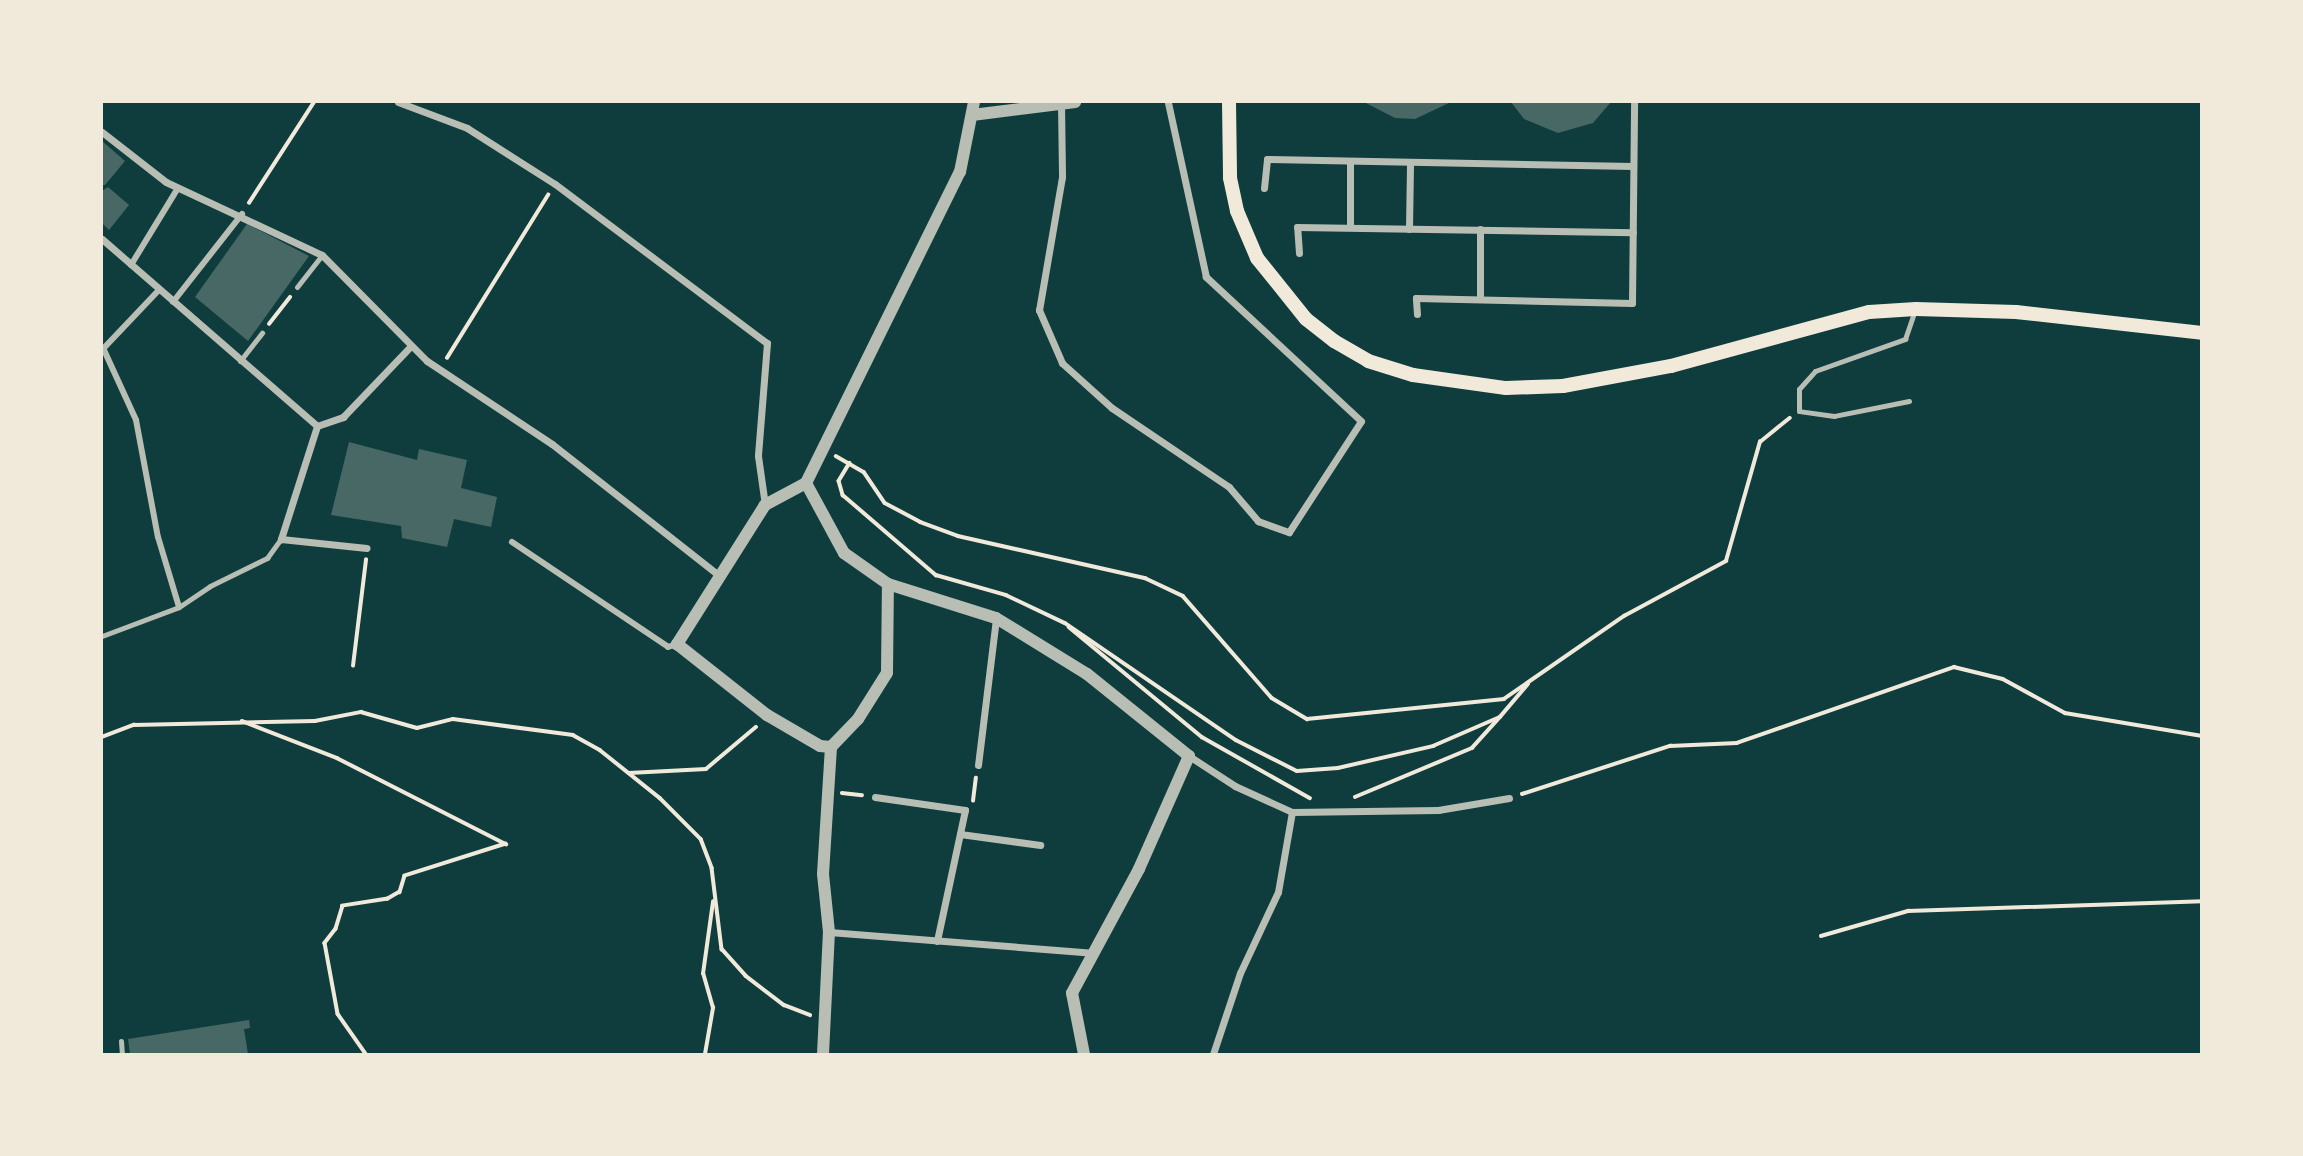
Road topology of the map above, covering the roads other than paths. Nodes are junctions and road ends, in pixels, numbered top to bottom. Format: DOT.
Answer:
graph roads {
  1 [pos="398,102"];
  2 [pos="974,102"];
  3 [pos="1075,102"];
  4 [pos="1168,102"];
  5 [pos="1229,102"];
  6 [pos="1634,102"];
  7 [pos="1061,103"];
  8 [pos="972,115"];
  9 [pos="102,132"];
  10 [pos="1350,161"];
  11 [pos="1410,162"];
  12 [pos="1633,166"];
  13 [pos="178,188"];
  14 [pos="1264,188"];
  15 [pos="242,215"];
  16 [pos="1350,227"];
  17 [pos="1409,229"];
  18 [pos="1480,229"];
  19 [pos="1633,232"];
  20 [pos="102,239"];
  21 [pos="1299,253"];
  22 [pos="322,255"];
  23 [pos="131,265"];
  24 [pos="297,287"];
  25 [pos="159,290"];
  26 [pos="1480,299"];
  27 [pos="173,303"];
  28 [pos="1916,309"];
  29 [pos="1417,314"];
  30 [pos="262,333"];
  31 [pos="2202,333"];
  32 [pos="410,347"];
  33 [pos="103,350"];
  34 [pos="240,361"];
  35 [pos="1909,401"];
  36 [pos="317,426"];
  37 [pos="806,483"];
  38 [pos="765,505"];
  39 [pos="281,539"];
  40 [pos="512,542"];
  41 [pos="367,548"];
  42 [pos="721,577"];
  43 [pos="888,584"];
  44 [pos="179,607"];
  45 [pos="996,618"];
  46 [pos="102,636"];
  47 [pos="677,643"];
  48 [pos="831,747"];
  49 [pos="1189,756"];
  50 [pos="978,765"];
  51 [pos="875,797"];
  52 [pos="1509,798"];
  53 [pos="1292,812"];
  54 [pos="960,834"];
  55 [pos="1041,845"];
  56 [pos="829,932"];
  57 [pos="937,941"];
  58 [pos="1095,953"];
  59 [pos="121,1041"];
  60 [pos="122,1055"];
  61 [pos="823,1055"];
  62 [pos="1084,1055"];
  63 [pos="1213,1055"];
  1 -- 38 [label="street"];
  2 -- 8 [label="street"];
  3 -- 7 [label="street"];
  4 -- 7 [label="street"];
  5 -- 28 [label="main road"];
  6 -- 12 [label="street"];
  7 -- 8 [label="street"];
  8 -- 37 [label="street"];
  9 -- 13 [label="street"];
  10 -- 11 [label="street"];
  10 -- 14 [label="street"];
  10 -- 16 [label="street"];
  11 -- 12 [label="street"];
  11 -- 17 [label="street"];
  12 -- 19 [label="street"];
  13 -- 15 [label="street"];
  13 -- 23 [label="street"];
  15 -- 22 [label="street"];
  15 -- 27 [label="street"];
  16 -- 17 [label="street"];
  16 -- 21 [label="street"];
  17 -- 18 [label="street"];
  18 -- 19 [label="street"];
  18 -- 26 [label="street"];
  19 -- 26 [label="street"];
  20 -- 23 [label="street"];
  22 -- 24 [label="lane"];
  22 -- 32 [label="street"];
  23 -- 25 [label="street"];
  25 -- 27 [label="street"];
  25 -- 33 [label="street"];
  26 -- 29 [label="street"];
  27 -- 34 [label="street"];
  28 -- 31 [label="main road"];
  28 -- 35 [label="lane"];
  30 -- 34 [label="lane"];
  32 -- 36 [label="street"];
  32 -- 42 [label="street"];
  33 -- 44 [label="street"];
  34 -- 36 [label="street"];
  36 -- 39 [label="street"];
  37 -- 38 [label="street"];
  37 -- 43 [label="street"];
  38 -- 42 [label="street"];
  39 -- 41 [label="street"];
  39 -- 44 [label="lane"];
  40 -- 47 [label="street"];
  42 -- 47 [label="street"];
  43 -- 45 [label="street"];
  43 -- 48 [label="street"];
  44 -- 46 [label="lane"];
  45 -- 49 [label="street"];
  45 -- 50 [label="street"];
  47 -- 48 [label="street"];
  48 -- 56 [label="street"];
  49 -- 53 [label="street"];
  49 -- 58 [label="street"];
  51 -- 54 [label="street"];
  52 -- 53 [label="street"];
  53 -- 63 [label="street"];
  54 -- 55 [label="street"];
  54 -- 57 [label="street"];
  56 -- 57 [label="street"];
  56 -- 61 [label="street"];
  57 -- 58 [label="street"];
  58 -- 62 [label="street"];
  59 -- 60 [label="lane"];
}
